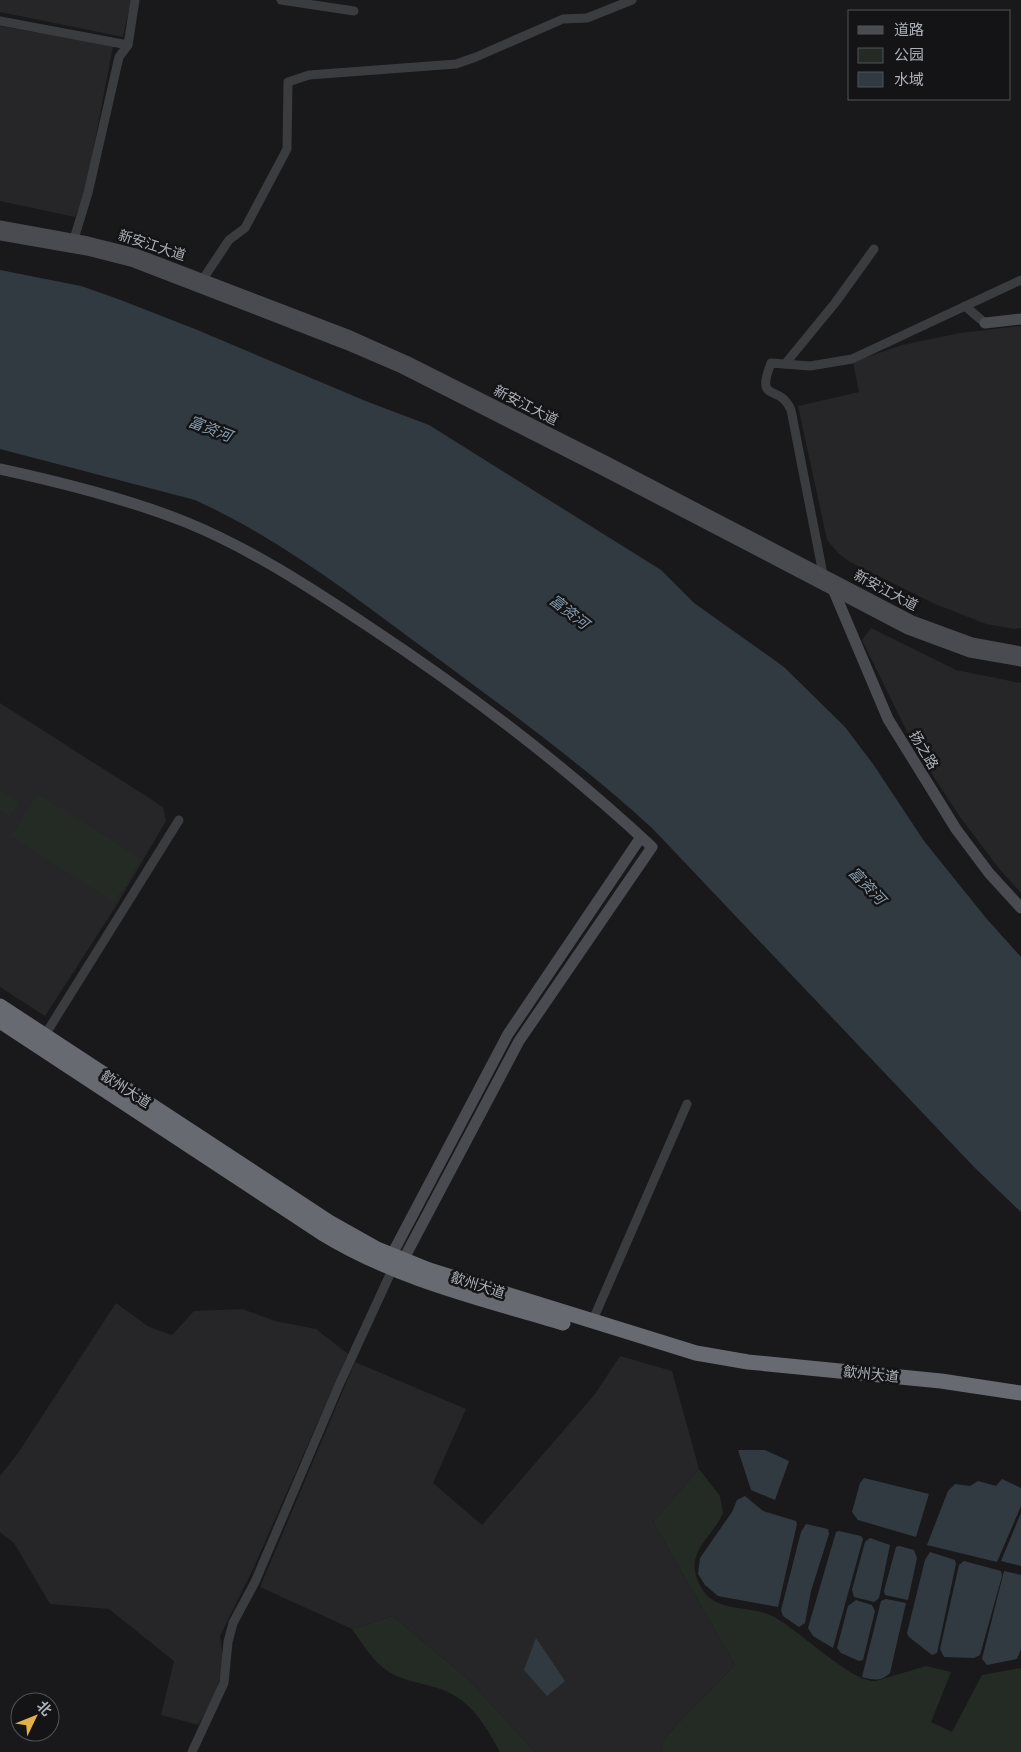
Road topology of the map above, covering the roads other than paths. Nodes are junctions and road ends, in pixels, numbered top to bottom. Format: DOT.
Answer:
graph roads {
  1 [pos="135,0"];
  2 [pos="281,0"];
  3 [pos="632,0"];
  4 [pos="354,11"];
  5 [pos="0,21"];
  6 [pos="128,45"];
  7 [pos="0,226"];
  8 [pos="0,235"];
  9 [pos="74,239"];
  10 [pos="874,249"];
  11 [pos="203,279"];
  12 [pos="1021,280"];
  13 [pos="965,306"];
  14 [pos="1021,319"];
  15 [pos="984,324"];
  16 [pos="786,364"];
  17 [pos="0,469"];
  18 [pos="823,574"];
  19 [pos="833,589"];
  20 [pos="1021,652"];
  21 [pos="1021,661"];
  22 [pos="179,820"];
  23 [pos="641,837"];
  24 [pos="1021,908"];
  25 [pos="0,1006"];
  26 [pos="0,1021"];
  27 [pos="45,1035"];
  28 [pos="687,1104"];
  29 [pos="394,1265"];
  30 [pos="592,1322"];
  31 [pos="1021,1393"];
  32 [pos="1021,1402"];
  33 [pos="192,1752"];
  1 -- 6 [label="street"];
  2 -- 4 [label="street"];
  3 -- 11 [label="street"];
  5 -- 6 [label="street"];
  6 -- 9 [label="street"];
  7 -- 9 [label="main road, 新安江大道"];
  8 -- 19 [label="main road, 新安江大道"];
  9 -- 11 [label="main road, 新安江大道"];
  10 -- 16 [label="street"];
  11 -- 18 [label="main road, 新安江大道"];
  12 -- 13 [label="street"];
  13 -- 15 [label="street"];
  13 -- 16 [label="street"];
  14 -- 15 [label="main road"];
  16 -- 18 [label="street"];
  17 -- 23 [label="main road"];
  18 -- 20 [label="main road, 新安江大道"];
  19 -- 21 [label="main road, 新安江大道"];
  19 -- 24 [label="main road, 扬之路"];
  22 -- 27 [label="street"];
  23 -- 29 [label="main road"];
  23 -- 29 [label="main road"];
  25 -- 27 [label="highway, 歙州大道"];
  26 -- 29 [label="highway, 歙州大道"];
  27 -- 29 [label="highway, 歙州大道"];
  28 -- 30 [label="street"];
  29 -- 30 [label="highway, 歙州大道"];
  29 -- 32 [label="highway, 歙州大道"];
  29 -- 33 [label="street"];
  30 -- 31 [label="highway, 歙州大道"];
}
